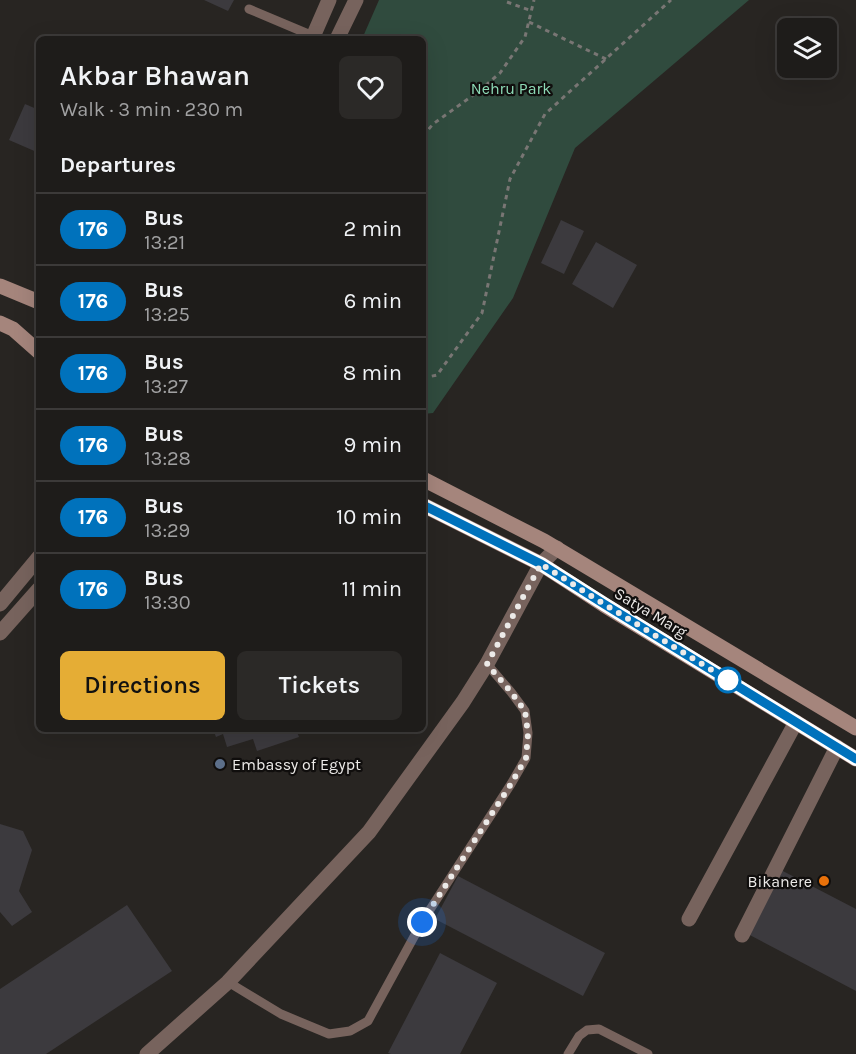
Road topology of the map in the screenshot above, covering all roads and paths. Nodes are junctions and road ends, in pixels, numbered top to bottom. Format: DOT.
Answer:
graph roads {
  1 [pos="329,0"];
  2 [pos="356,0"];
  3 [pos="534,0"];
  4 [pos="671,0"];
  5 [pos="507,2"];
  6 [pos="249,9"];
  7 [pos="532,10"];
  8 [pos="529,22"];
  9 [pos="309,36"];
  10 [pos="314,36"];
  11 [pos="338,36"];
  12 [pos="606,59"];
  13 [pos="426,132"];
  14 [pos="0,286"];
  15 [pos="36,301"];
  16 [pos="0,323"];
  17 [pos="36,349"];
  18 [pos="426,377"];
  19 [pos="426,481"];
  20 [pos="426,506"];
  21 [pos="556,548"];
  22 [pos="36,561"];
  23 [pos="541,564"];
  24 [pos="36,592"];
  25 [pos="0,604"];
  26 [pos="0,633"];
  27 [pos="487,664"];
  28 [pos="796,722"];
  29 [pos="856,728"];
  30 [pos="837,747"];
  31 [pos="856,759"];
  32 [pos="689,919"];
  33 [pos="742,935"];
  34 [pos="228,982"];
  35 [pos="147,1054"];
  36 [pos="568,1054"];
  37 [pos="648,1054"];
  1 -- 10 [label="street"];
  2 -- 11 [label="street"];
  3 -- 7 [label="path"];
  4 -- 12 [label="path"];
  5 -- 7 [label="path"];
  6 -- 9 [label="lane"];
  7 -- 8 [label="path"];
  8 -- 12 [label="path"];
  8 -- 13 [label="path"];
  12 -- 18 [label="path"];
  14 -- 15 [label="main road"];
  16 -- 17 [label="main road"];
  19 -- 21 [label="main road, Satya Marg"];
  20 -- 23 [label="main road, Satya Marg"];
  21 -- 23 [label="street"];
  21 -- 29 [label="main road, Satya Marg"];
  22 -- 25 [label="street"];
  23 -- 27 [label="street"];
  23 -- 28 [label="main road, Satya Marg"];
  24 -- 26 [label="street"];
  27 -- 34 [label="street"];
  27 -- 34 [label="lane"];
  28 -- 30 [label="main road, Satya Marg"];
  28 -- 32 [label="street"];
  30 -- 31 [label="main road, Satya Marg"];
  30 -- 33 [label="street"];
  34 -- 35 [label="street"];
  36 -- 37 [label="lane"];
}
